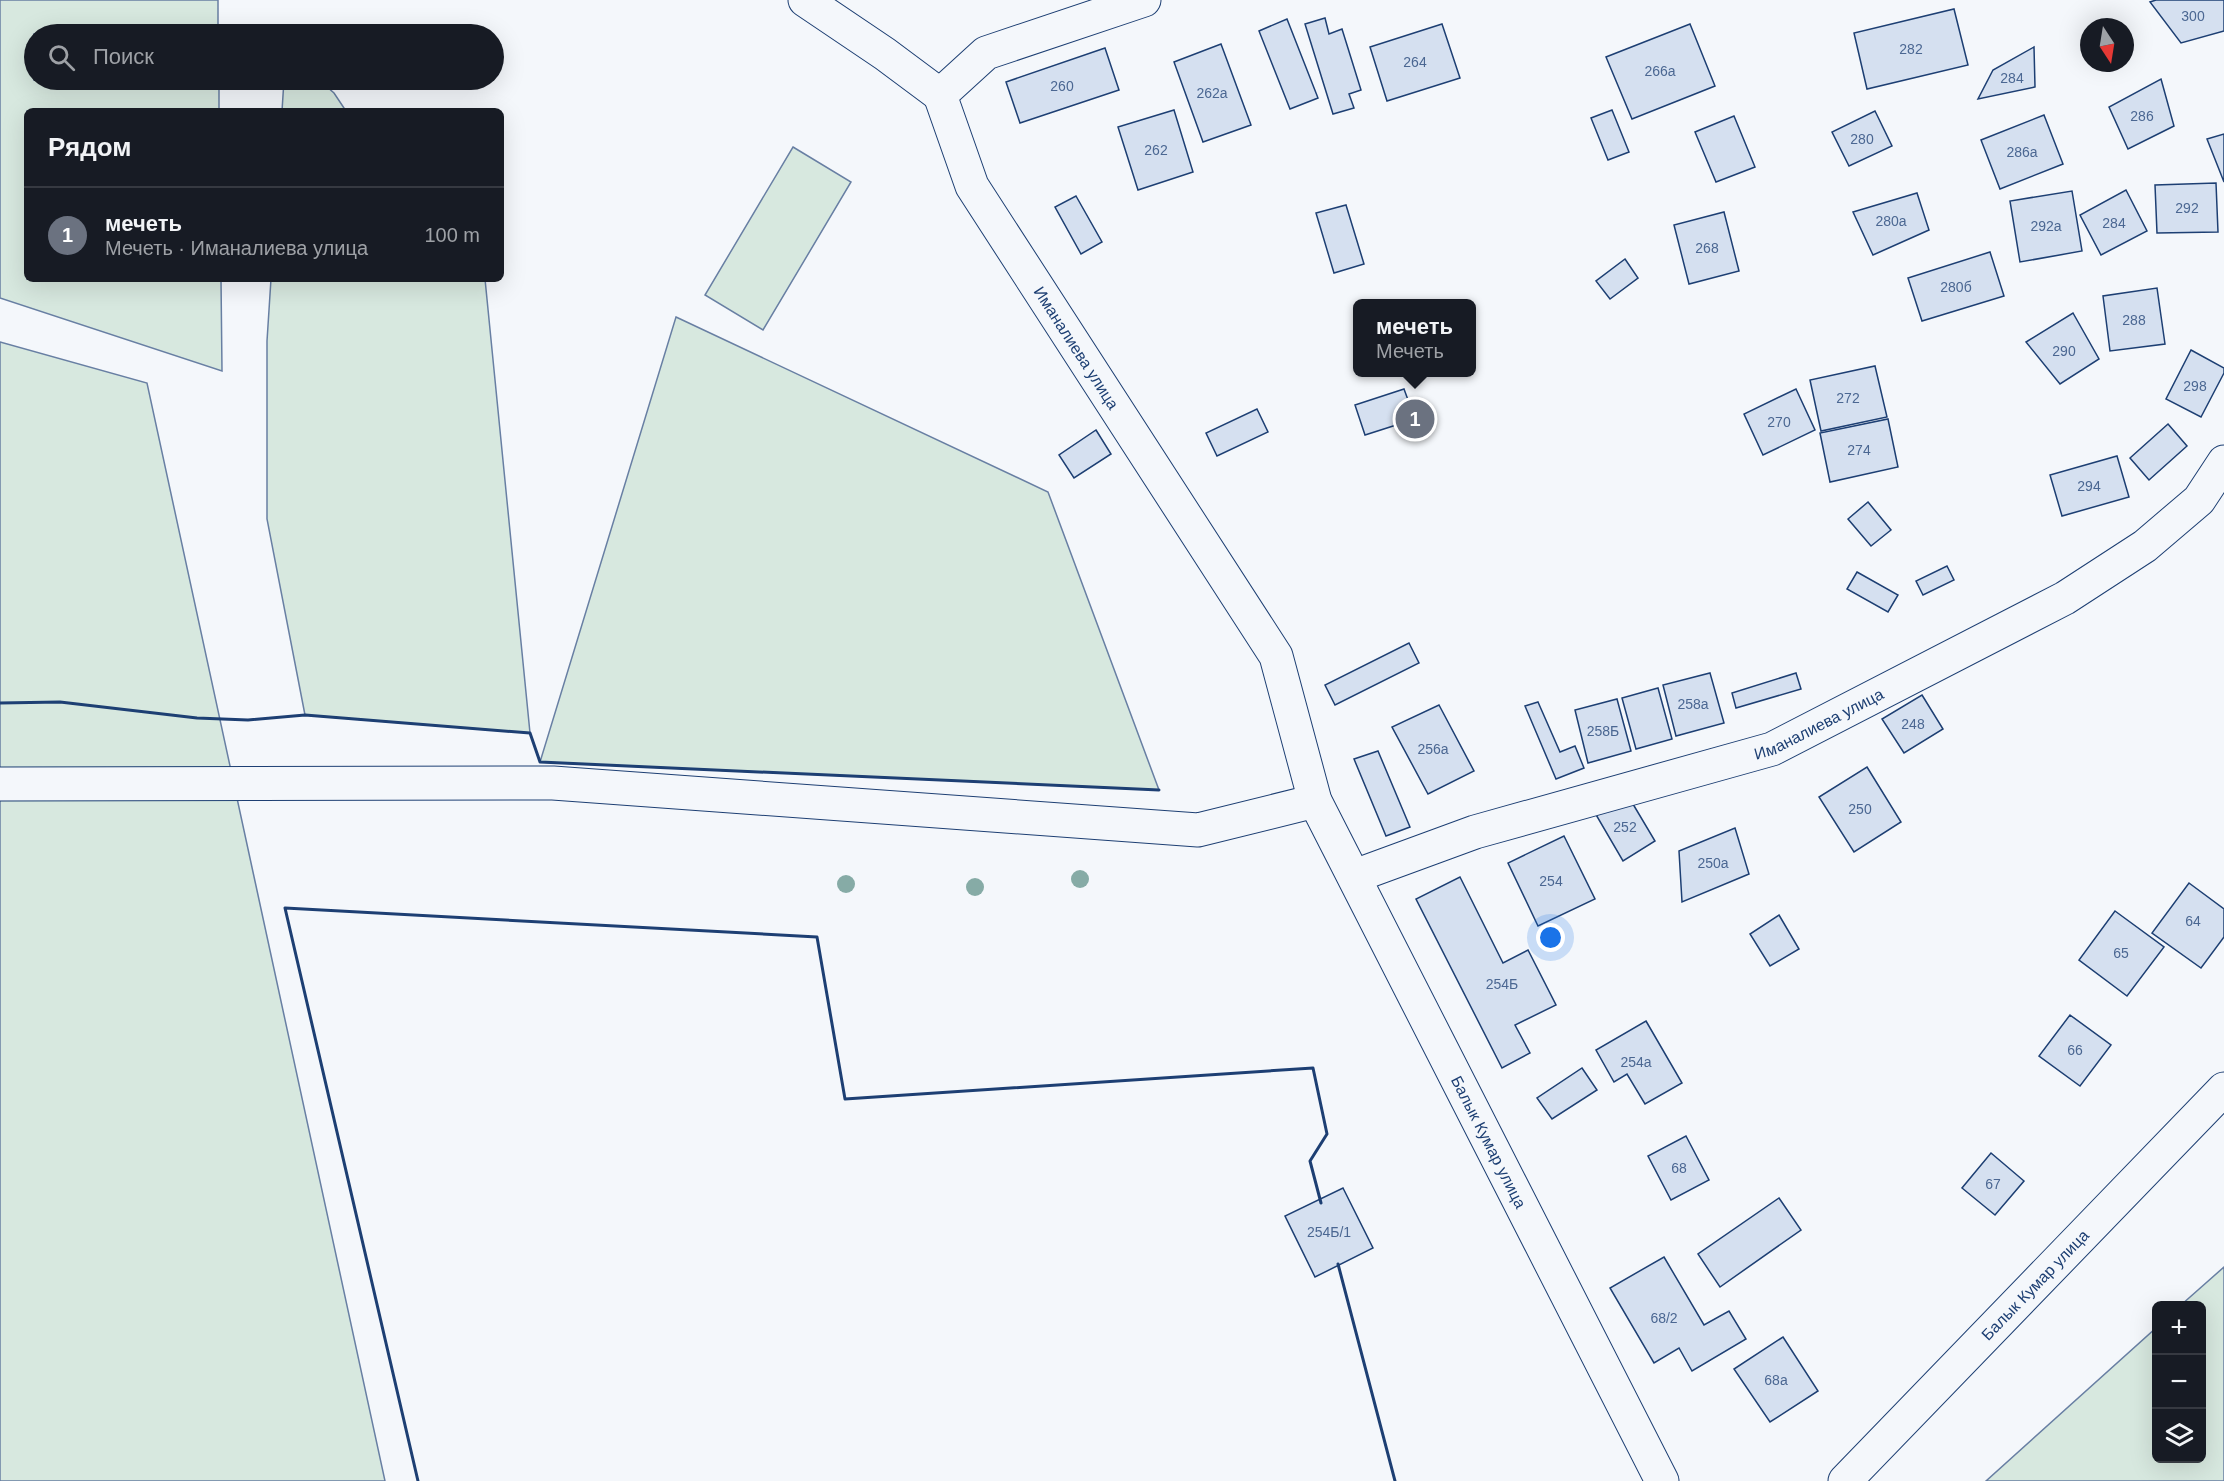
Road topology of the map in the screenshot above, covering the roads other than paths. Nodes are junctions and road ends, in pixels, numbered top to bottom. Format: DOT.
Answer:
graph roads {
  1 [pos="805,0"];
  2 [pos="1144,0"];
  3 [pos="940,95"];
  4 [pos="2224,462"];
  5 [pos="0,784"];
  6 [pos="1315,801"];
  7 [pos="1355,876"];
  8 [pos="2224,1089"];
  9 [pos="1662,1481"];
  10 [pos="1845,1481"];
  1 -- 3 [label="street"];
  2 -- 3 [label="street"];
  3 -- 6 [label="street, Иманалиева улица"];
  4 -- 7 [label="street, Иманалиева улица"];
  5 -- 6 [label="street"];
  6 -- 7 [label="street, Балык Кумар улица"];
  7 -- 9 [label="street, Балык Кумар улица"];
  8 -- 10 [label="street, Балык Кумар улица"];
}
